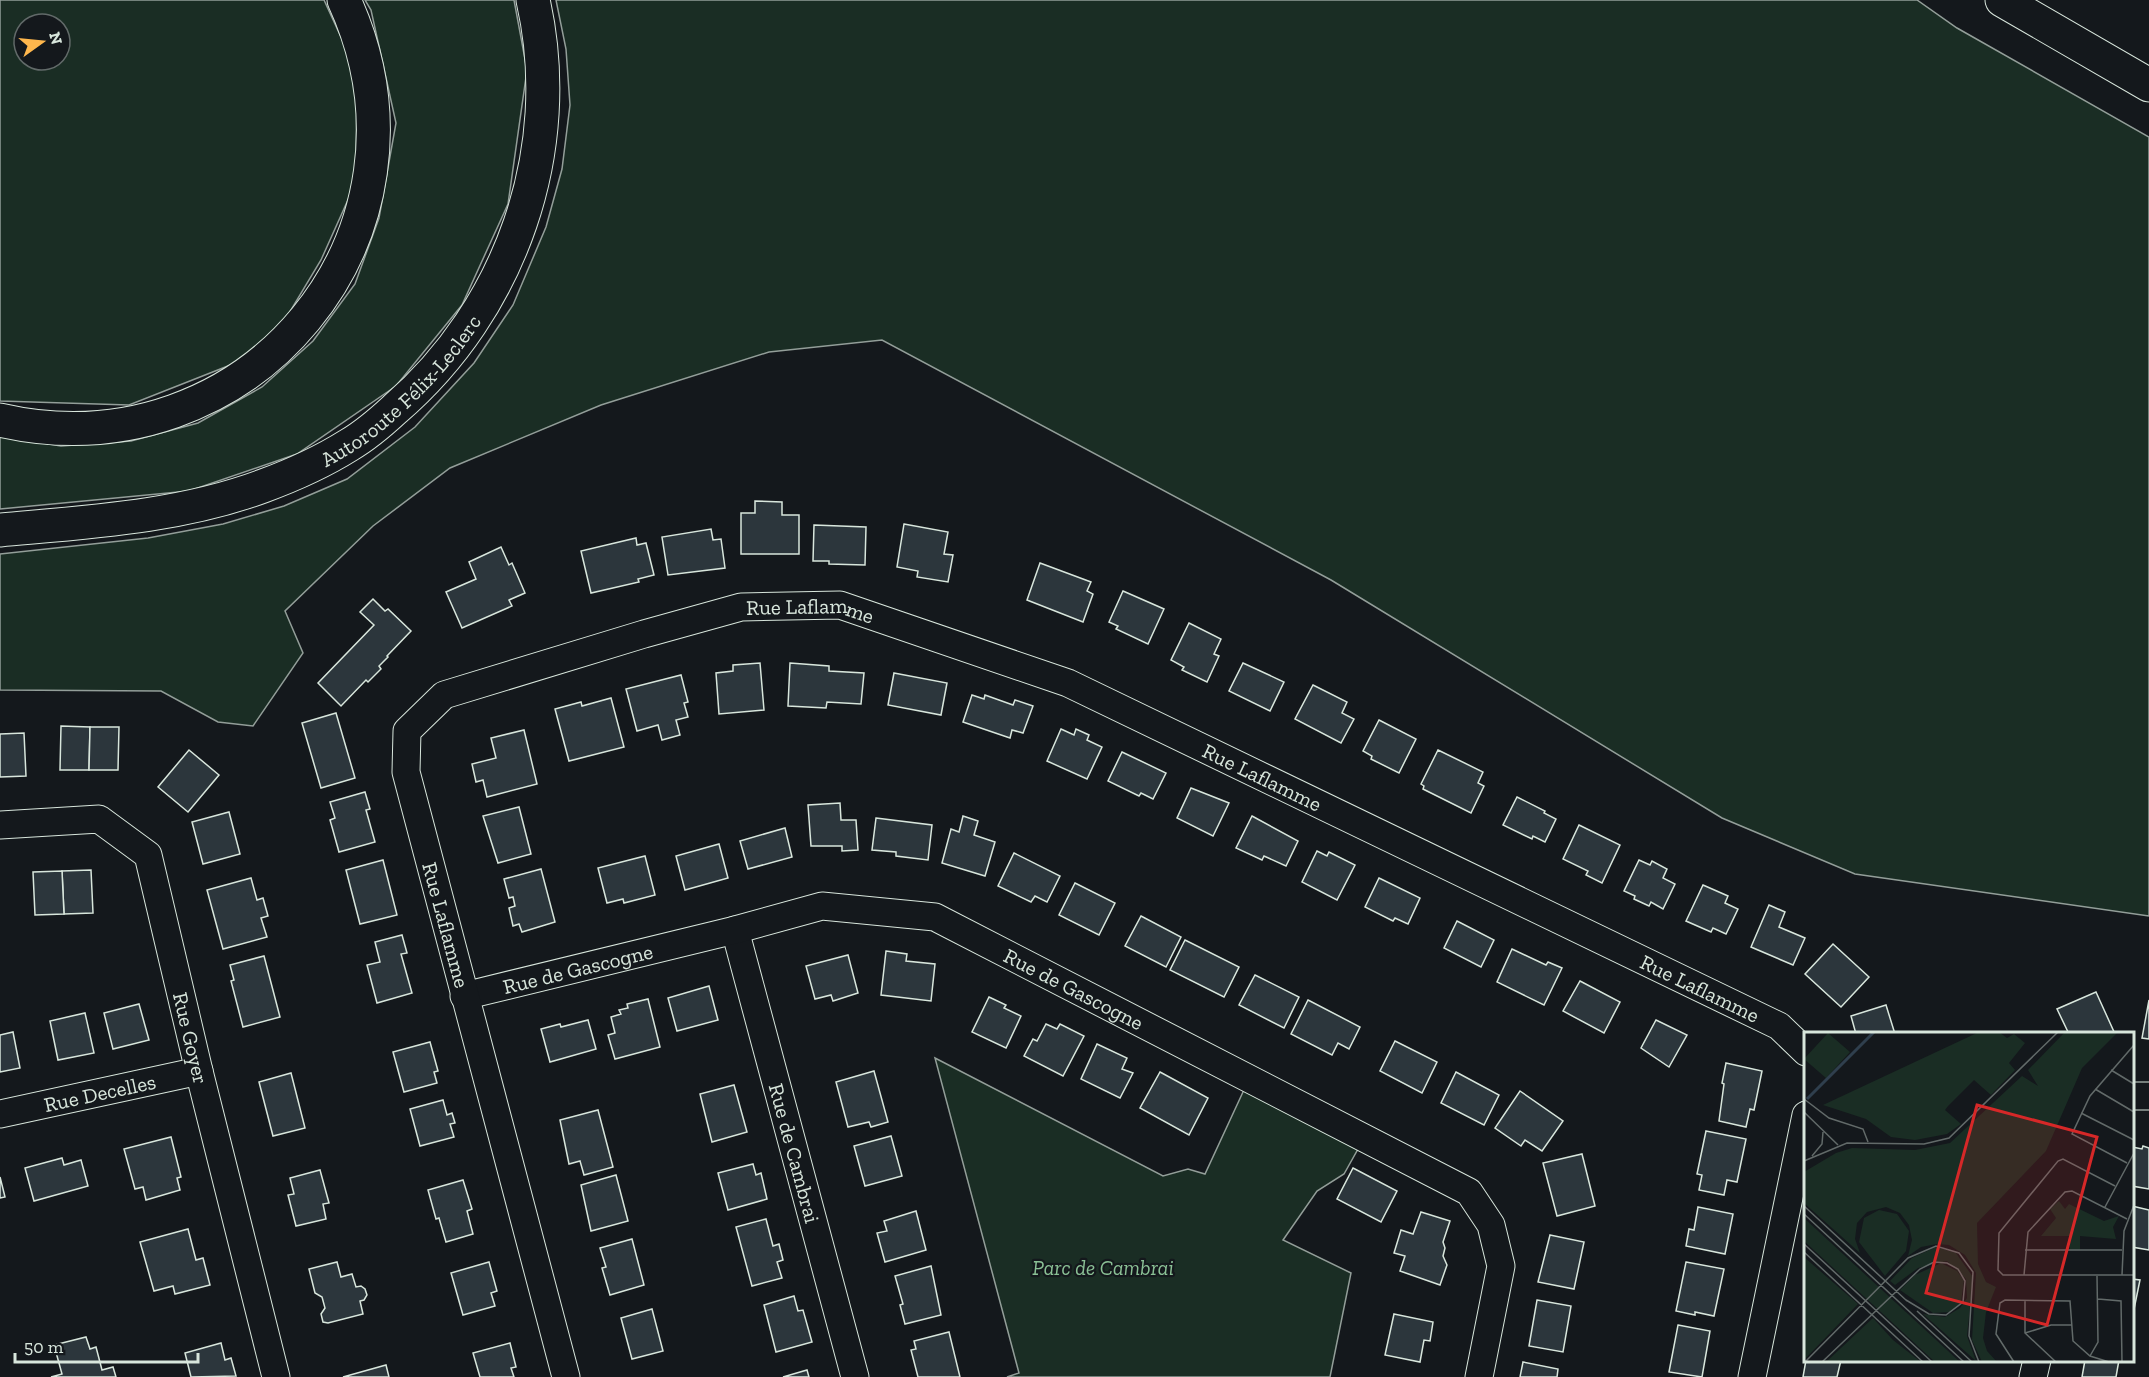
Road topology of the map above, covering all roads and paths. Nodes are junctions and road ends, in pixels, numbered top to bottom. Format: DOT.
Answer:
graph roads {
  1 [pos="344,0"];
  2 [pos="533,0"];
  3 [pos="2002,0"];
  4 [pos="2149,85"];
  5 [pos="0,420"];
  6 [pos="0,530"];
  7 [pos="0,825"];
  8 [pos="735,930"];
  9 [pos="464,996"];
  10 [pos="1804,1050"];
  11 [pos="199,1071"];
  12 [pos="0,1114"];
  13 [pos="1804,1125"];
  14 [pos="2037,1362"];
  15 [pos="276,1377"];
  16 [pos="566,1377"];
  17 [pos="855,1377"];
  18 [pos="1479,1377"];
  19 [pos="1752,1377"];
  20 [pos="2033,1377"];
  1 -- 5 [label="main road"];
  2 -- 6 [label="main road, Autoroute Félix-Leclerc"];
  3 -- 4 [label="main road"];
  7 -- 11 [label="street, Rue Goyer"];
  8 -- 9 [label="street, Rue de Gascogne"];
  8 -- 17 [label="street, Rue de Cambrai"];
  8 -- 18 [label="street, Rue de Gascogne"];
  9 -- 10 [label="street, Rue Laflamme"];
  9 -- 16 [label="street, Rue Laflamme"];
  11 -- 12 [label="street, Rue Decelles"];
  11 -- 15 [label="street, Rue Goyer"];
  13 -- 19 [label="street"];
  14 -- 20 [label="street"];
}
